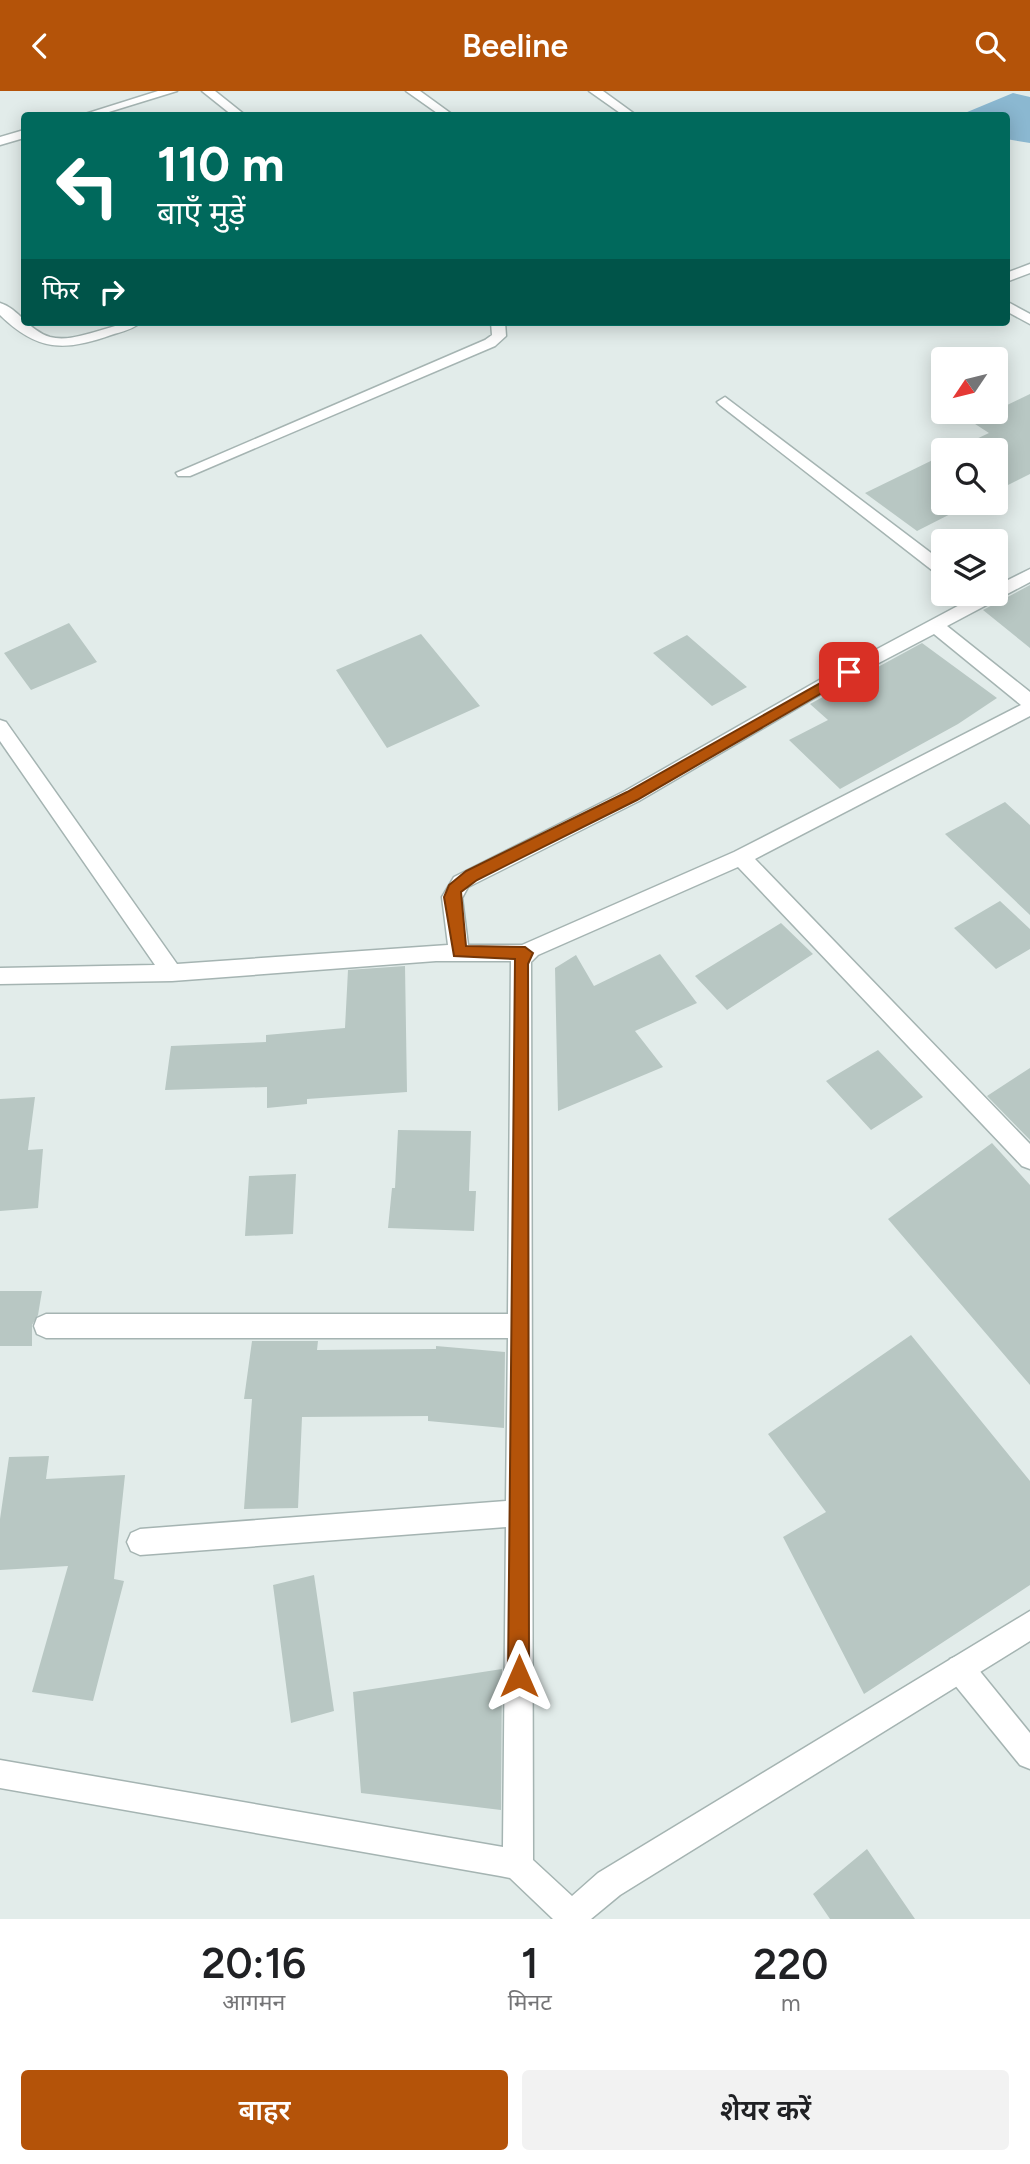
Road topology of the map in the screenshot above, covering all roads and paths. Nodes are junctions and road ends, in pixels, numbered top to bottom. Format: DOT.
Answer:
graph roads {
  1 [pos="171,91"];
  2 [pos="234,91"];
  3 [pos="412,91"];
  4 [pos="594,91"];
  5 [pos="211,94"];
  6 [pos="98,112"];
  7 [pos="235,112"];
  8 [pos="443,112"];
  9 [pos="626,112"];
  10 [pos="21,135"];
  11 [pos="0,141"];
  12 [pos="1030,268"];
  13 [pos="1010,276"];
  14 [pos="0,307"];
  15 [pos="1010,308"];
  16 [pos="1030,320"];
  17 [pos="122,326"];
  18 [pos="498,326"];
  19 [pos="726,402"];
  20 [pos="184,473"];
  21 [pos="931,561"];
  22 [pos="1030,575"];
  23 [pos="1008,584"];
  24 [pos="966,606"];
  25 [pos="937,627"];
  26 [pos="1030,702"];
  27 [pos="1030,708"];
  28 [pos="0,727"];
  29 [pos="741,857"];
  30 [pos="459,952"];
  31 [pos="525,953"];
  32 [pos="172,972"];
  33 [pos="0,976"];
  34 [pos="1030,1159"];
  35 [pos="46,1326"];
  36 [pos="520,1326"];
  37 [pos="519,1513"];
  38 [pos="140,1542"];
  39 [pos="1030,1625"];
  40 [pos="960,1668"];
  41 [pos="1030,1755"];
  42 [pos="0,1775"];
  43 [pos="518,1866"];
  44 [pos="569,1917"];
  1 -- 6 [label="street"];
  2 -- 5 [label="street"];
  3 -- 8 [label="street"];
  4 -- 9 [label="street"];
  5 -- 7 [label="street"];
  10 -- 11 [label="street"];
  12 -- 13 [label="street"];
  14 -- 17 [label="street"];
  15 -- 16 [label="street"];
  18 -- 20 [label="street"];
  19 -- 21 [label="street"];
  22 -- 23 [label="street"];
  24 -- 25 [label="street"];
  25 -- 26 [label="street"];
  25 -- 30 [label="street"];
  27 -- 29 [label="street"];
  28 -- 32 [label="street"];
  29 -- 31 [label="street"];
  29 -- 34 [label="street"];
  30 -- 31 [label="street"];
  30 -- 32 [label="street"];
  31 -- 36 [label="street"];
  32 -- 33 [label="street"];
  35 -- 36 [label="street"];
  36 -- 37 [label="street"];
  37 -- 38 [label="street"];
  37 -- 43 [label="street"];
  39 -- 40 [label="street"];
  40 -- 41 [label="street"];
  40 -- 44 [label="street"];
  42 -- 43 [label="street"];
  43 -- 44 [label="street"];
}
